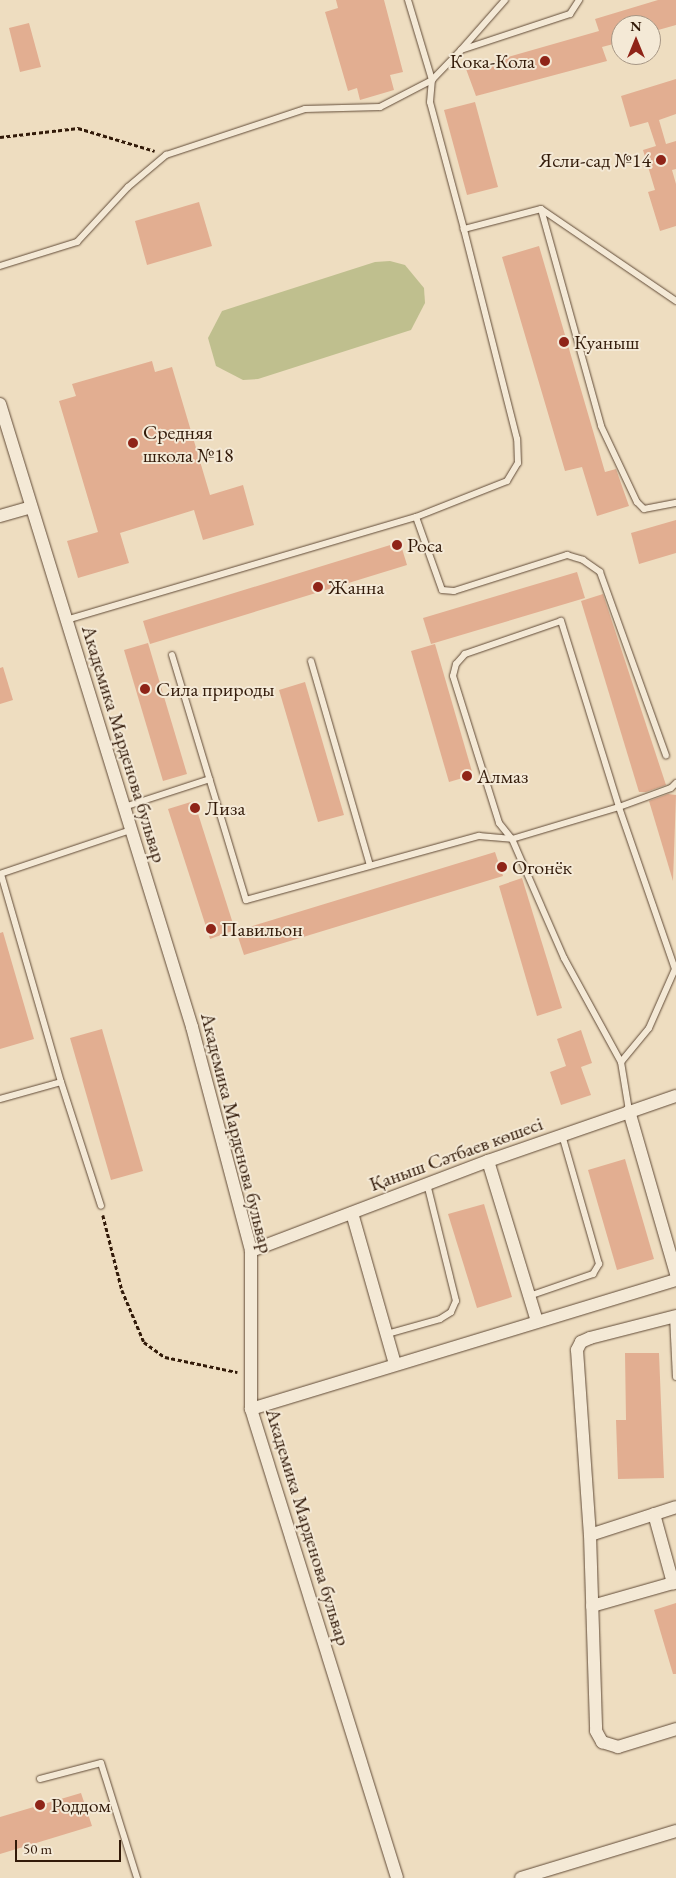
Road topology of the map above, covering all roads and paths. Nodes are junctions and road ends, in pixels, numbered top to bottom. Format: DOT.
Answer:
graph roads {
  1 [pos="408,0"];
  2 [pos="505,0"];
  3 [pos="579,0"];
  4 [pos="461,50"];
  5 [pos="432,80"];
  6 [pos="0,138"];
  7 [pos="166,155"];
  8 [pos="541,209"];
  9 [pos="464,229"];
  10 [pos="0,266"];
  11 [pos="676,301"];
  12 [pos="0,404"];
  13 [pos="676,503"];
  14 [pos="31,506"];
  15 [pos="0,516"];
  16 [pos="416,517"];
  17 [pos="66,620"];
  18 [pos="172,655"];
  19 [pos="311,661"];
  20 [pos="666,755"];
  21 [pos="210,779"];
  22 [pos="676,783"];
  23 [pos="124,807"];
  24 [pos="620,807"];
  25 [pos="131,830"];
  26 [pos="512,838"];
  27 [pos="370,864"];
  28 [pos="0,874"];
  29 [pos="621,1062"];
  30 [pos="61,1082"];
  31 [pos="676,1096"];
  32 [pos="0,1099"];
  33 [pos="629,1111"];
  34 [pos="562,1135"];
  35 [pos="488,1161"];
  36 [pos="427,1184"];
  37 [pos="101,1206"];
  38 [pos="352,1212"];
  39 [pos="251,1251"];
  40 [pos="673,1253"];
  41 [pos="676,1274"];
  42 [pos="676,1280"];
  43 [pos="529,1296"];
  44 [pos="674,1316"];
  45 [pos="537,1321"];
  46 [pos="387,1334"];
  47 [pos="395,1364"];
  48 [pos="251,1374"];
  49 [pos="676,1377"];
  50 [pos="251,1409"];
  51 [pos="676,1507"];
  52 [pos="654,1514"];
  53 [pos="590,1535"];
  54 [pos="674,1582"];
  55 [pos="592,1606"];
  56 [pos="676,1729"];
  57 [pos="40,1779"];
  58 [pos="676,1831"];
  59 [pos="137,1878"];
  60 [pos="397,1878"];
  61 [pos="521,1878"];
  1 -- 5 [label="lane"];
  2 -- 4 [label="lane"];
  3 -- 4 [label="lane"];
  4 -- 5 [label="lane"];
  5 -- 7 [label="lane"];
  5 -- 9 [label="lane"];
  6 -- 7 [label="path"];
  7 -- 10 [label="lane"];
  8 -- 9 [label="lane"];
  8 -- 11 [label="lane"];
  8 -- 13 [label="lane"];
  9 -- 16 [label="lane"];
  12 -- 14 [label="street, Академика Марденова бульвар"];
  14 -- 15 [label="street"];
  14 -- 17 [label="street, Академика Марденова бульвар"];
  16 -- 17 [label="lane"];
  16 -- 20 [label="lane"];
  17 -- 23 [label="street, Академика Марденова бульвар"];
  18 -- 21 [label="lane"];
  19 -- 27 [label="lane"];
  21 -- 23 [label="lane"];
  21 -- 27 [label="lane"];
  22 -- 24 [label="lane"];
  23 -- 25 [label="street, Академика Марденова бульвар"];
  24 -- 26 [label="lane"];
  24 -- 26 [label="lane"];
  24 -- 29 [label="lane"];
  25 -- 28 [label="lane"];
  25 -- 39 [label="street, Академика Марденова бульвар"];
  26 -- 27 [label="lane"];
  26 -- 29 [label="lane"];
  28 -- 30 [label="lane"];
  29 -- 33 [label="lane"];
  30 -- 32 [label="lane"];
  30 -- 37 [label="lane"];
  31 -- 33 [label="street, Қаныш Сәтбаев көшесі"];
  33 -- 34 [label="street, Қаныш Сәтбаев көшесі"];
  33 -- 40 [label="street"];
  34 -- 35 [label="street, Қаныш Сәтбаев көшесі"];
  34 -- 43 [label="lane"];
  35 -- 36 [label="street, Қаныш Сәтбаев көшесі"];
  35 -- 43 [label="street"];
  36 -- 38 [label="street, Қаныш Сәтбаев көшесі"];
  36 -- 46 [label="lane"];
  37 -- 48 [label="path"];
  38 -- 39 [label="street, Қаныш Сәтбаев көшесі"];
  38 -- 46 [label="street"];
  39 -- 48 [label="street, Академика Марденова бульвар"];
  40 -- 41 [label="street"];
  42 -- 45 [label="street"];
  43 -- 45 [label="street"];
  44 -- 49 [label="lane"];
  44 -- 53 [label="street"];
  45 -- 47 [label="street"];
  46 -- 47 [label="street"];
  47 -- 50 [label="street"];
  48 -- 50 [label="street, Академика Марденова бульвар"];
  50 -- 60 [label="street, Академика Марденова бульвар"];
  51 -- 52 [label="street"];
  52 -- 53 [label="street"];
  52 -- 54 [label="street"];
  53 -- 55 [label="street"];
  54 -- 55 [label="street"];
  55 -- 56 [label="street"];
  57 -- 59 [label="lane"];
  58 -- 61 [label="street"];
}
